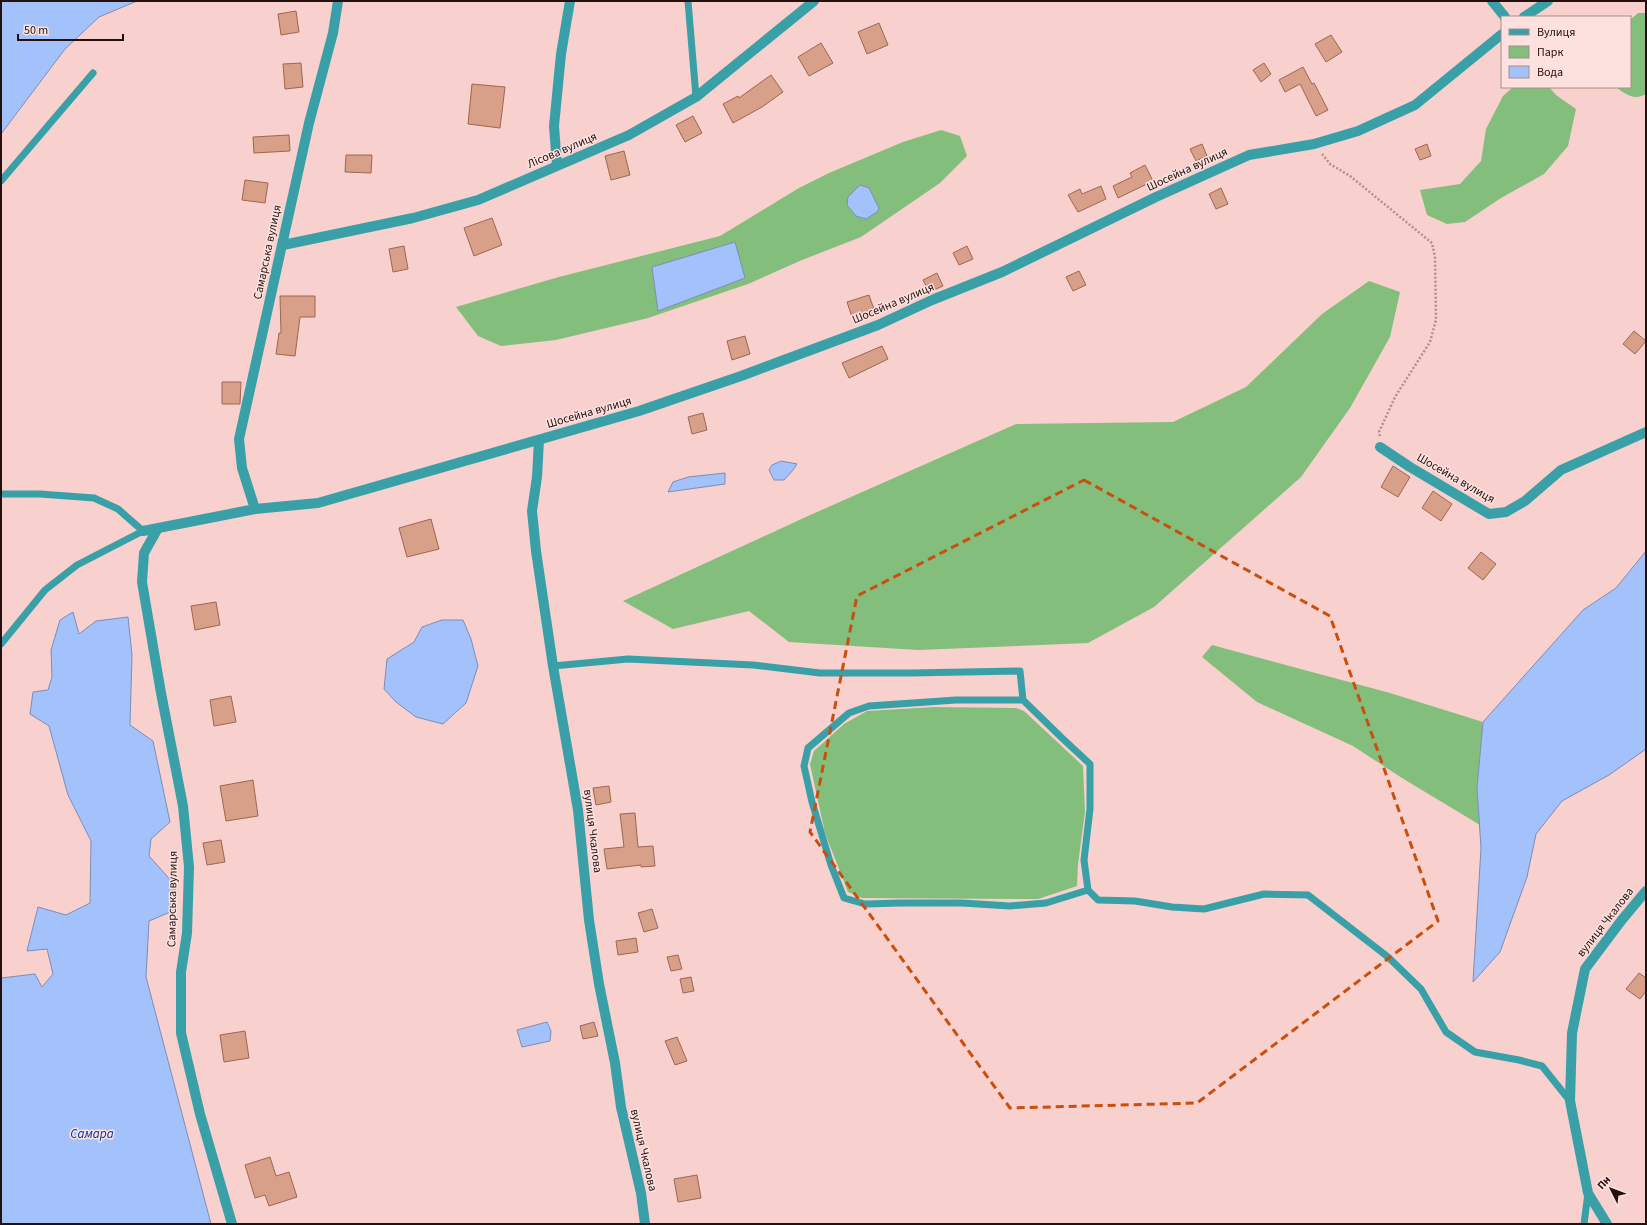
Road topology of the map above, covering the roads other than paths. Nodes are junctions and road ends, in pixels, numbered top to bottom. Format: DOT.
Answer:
graph roads {
  1 [pos="338,1"];
  2 [pos="570,1"];
  3 [pos="688,1"];
  4 [pos="814,1"];
  5 [pos="1492,1"];
  6 [pos="1548,1"];
  7 [pos="1504,16"];
  8 [pos="1526,16"];
  9 [pos="1501,35"];
  10 [pos="93,73"];
  11 [pos="696,97"];
  12 [pos="557,166"];
  13 [pos="1,181"];
  14 [pos="283,245"];
  15 [pos="1646,432"];
  16 [pos="539,440"];
  17 [pos="1380,447"];
  18 [pos="1,494"];
  19 [pos="255,509"];
  20 [pos="158,528"];
  21 [pos="143,531"];
  22 [pos="1,644"];
  23 [pos="553,666"];
  24 [pos="1023,700"];
  25 [pos="1088,890"];
  26 [pos="1646,891"];
  27 [pos="1570,1101"];
  28 [pos="1588,1193"];
  29 [pos="232,1224"];
  30 [pos="645,1224"];
  31 [pos="1584,1224"];
  32 [pos="1607,1224"];
  1 -- 14 [label="street, Самарська вулиця"];
  2 -- 12 [label="street"];
  3 -- 11 [label="lane"];
  4 -- 11 [label="street, Лісова вулиця"];
  5 -- 7 [label="street"];
  6 -- 8 [label="street"];
  9 -- 16 [label="street, Шосейна вулиця"];
  10 -- 13 [label="lane"];
  11 -- 12 [label="street, Лісова вулиця"];
  12 -- 14 [label="street, Лісова вулиця"];
  14 -- 19 [label="street, Самарська вулиця"];
  15 -- 17 [label="street, Шосейна вулиця"];
  16 -- 19 [label="street, Шосейна вулиця"];
  16 -- 23 [label="street, вулиця Чкалова"];
  18 -- 21 [label="lane"];
  19 -- 20 [label="street, Шосейна вулиця"];
  20 -- 21 [label="street, Шосейна вулиця"];
  20 -- 29 [label="street, Самарська вулиця"];
  21 -- 22 [label="lane"];
  23 -- 24 [label="lane"];
  23 -- 30 [label="street, вулиця Чкалова"];
  24 -- 25 [label="lane"];
  24 -- 25 [label="lane"];
  25 -- 27 [label="lane"];
  26 -- 27 [label="street, вулиця Чкалова"];
  27 -- 28 [label="street, вулиця Чкалова"];
  28 -- 31 [label="lane"];
  28 -- 32 [label="street, вулиця Чкалова"];
}
